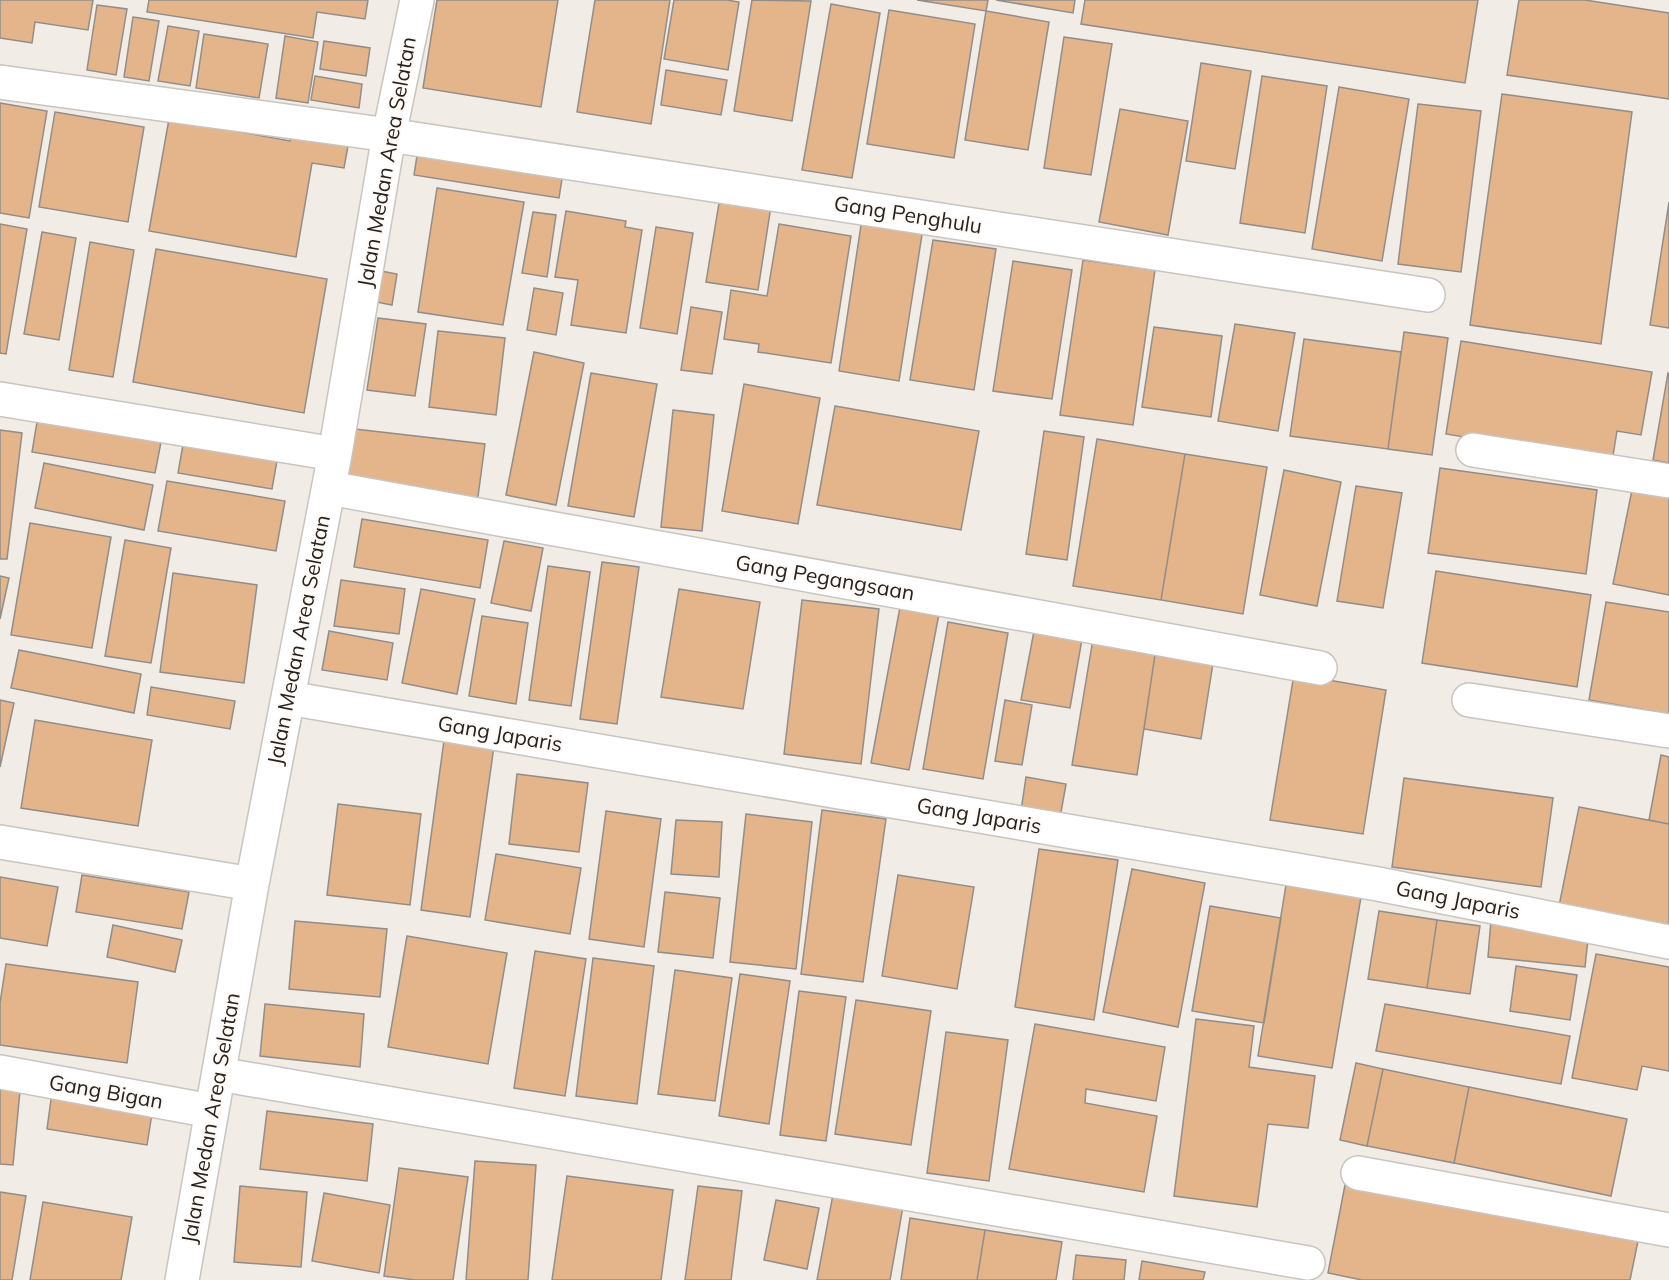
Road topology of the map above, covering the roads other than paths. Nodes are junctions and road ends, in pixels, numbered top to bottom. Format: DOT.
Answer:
graph roads {
  1 [pos="417,0"];
  2 [pos="0,82"];
  3 [pos="389,135"];
  4 [pos="1428,295"];
  5 [pos="0,399"];
  6 [pos="1473,450"];
  7 [pos="335,454"];
  8 [pos="1669,481"];
  9 [pos="329,488"];
  10 [pos="1320,668"];
  11 [pos="288,698"];
  12 [pos="1469,700"];
  13 [pos="1669,731"];
  14 [pos="0,842"];
  15 [pos="252,884"];
  16 [pos="1669,942"];
  17 [pos="0,1072"];
  18 [pos="219,1074"];
  19 [pos="211,1111"];
  20 [pos="1358,1173"];
  21 [pos="1669,1230"];
  22 [pos="1308,1263"];
  23 [pos="182,1280"];
  1 -- 3 [label="street, Jalan Medan Area Selatan"];
  2 -- 3 [label="street, Gang Penghulu"];
  3 -- 4 [label="street, Gang Penghulu"];
  3 -- 7 [label="street, Jalan Medan Area Selatan"];
  5 -- 7 [label="street"];
  6 -- 8 [label="street"];
  7 -- 9 [label="street, Jalan Medan Area Selatan"];
  9 -- 10 [label="street, Gang Pegangsaan"];
  9 -- 11 [label="street, Jalan Medan Area Selatan"];
  11 -- 15 [label="street, Jalan Medan Area Selatan"];
  11 -- 16 [label="street, Gang Japaris"];
  12 -- 13 [label="street"];
  14 -- 15 [label="street"];
  15 -- 18 [label="street, Jalan Medan Area Selatan"];
  17 -- 19 [label="street, Gang Bigan"];
  18 -- 19 [label="street, Jalan Medan Area Selatan"];
  18 -- 22 [label="street"];
  19 -- 23 [label="street, Jalan Medan Area Selatan"];
  20 -- 21 [label="street"];
}
